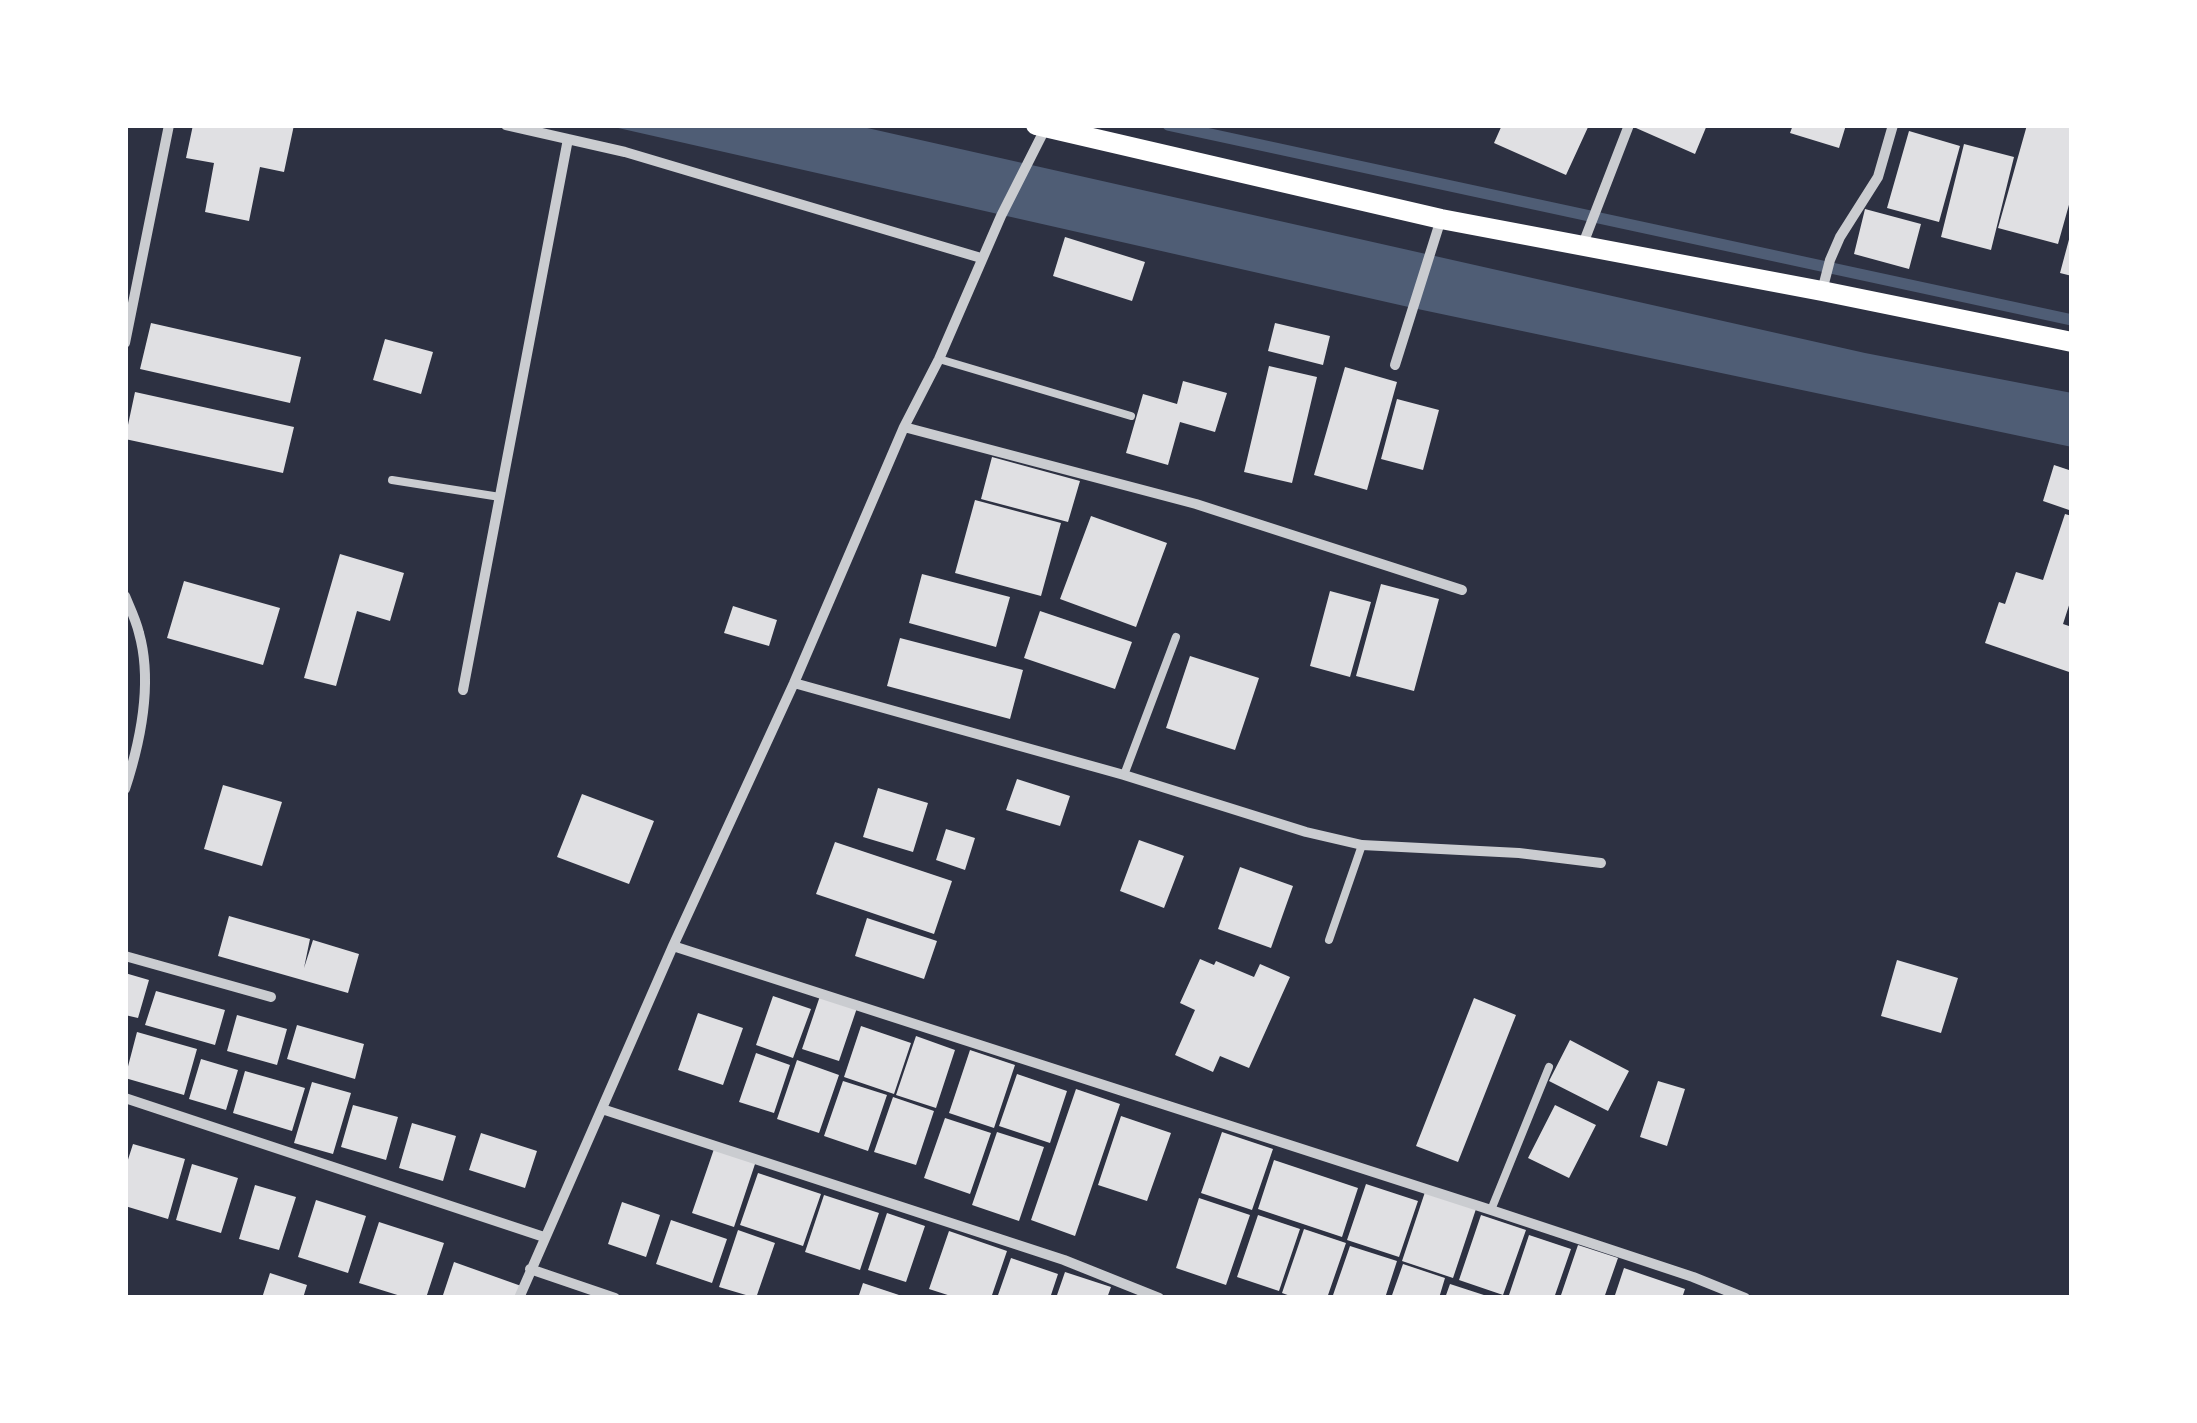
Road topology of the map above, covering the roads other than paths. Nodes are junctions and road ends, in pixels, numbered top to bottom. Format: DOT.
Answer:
graph roads {
  1 [pos="169,125"];
  2 [pos="506,125"];
  3 [pos="1629,125"];
  4 [pos="1893,125"];
  5 [pos="1043,126"];
  6 [pos="568,138"];
  7 [pos="1442,219"];
  8 [pos="1583,244"];
  9 [pos="982,258"];
  10 [pos="1822,291"];
  11 [pos="2072,342"];
  12 [pos="125,343"];
  13 [pos="939,358"];
  14 [pos="1394,365"];
  15 [pos="1131,416"];
  16 [pos="904,427"];
  17 [pos="392,480"];
  18 [pos="500,497"];
  19 [pos="1462,590"];
  20 [pos="125,596"];
  21 [pos="1176,637"];
  22 [pos="794,683"];
  23 [pos="464,690"];
  24 [pos="1124,775"];
  25 [pos="125,788"];
  26 [pos="1362,846"];
  27 [pos="1602,863"];
  28 [pos="1329,940"];
  29 [pos="674,946"];
  30 [pos="125,956"];
  31 [pos="271,998"];
  32 [pos="1548,1067"];
  33 [pos="125,1098"];
  34 [pos="602,1109"];
  35 [pos="1491,1210"];
  36 [pos="544,1237"];
  37 [pos="530,1270"];
  38 [pos="519,1298"];
  39 [pos="615,1298"];
  40 [pos="1158,1298"];
  41 [pos="1746,1298"];
  1 -- 12 [label="street"];
  2 -- 6 [label="street"];
  3 -- 8 [label="street"];
  4 -- 10 [label="street"];
  5 -- 7 [label="main road"];
  5 -- 9 [label="street"];
  6 -- 9 [label="street"];
  6 -- 18 [label="street"];
  7 -- 8 [label="main road"];
  7 -- 14 [label="street"];
  8 -- 10 [label="main road"];
  9 -- 13 [label="street"];
  10 -- 11 [label="main road"];
  13 -- 15 [label="lane"];
  13 -- 16 [label="street"];
  16 -- 19 [label="street"];
  16 -- 22 [label="street"];
  17 -- 18 [label="lane"];
  18 -- 23 [label="street"];
  20 -- 25 [label="street"];
  21 -- 24 [label="lane"];
  22 -- 24 [label="street"];
  22 -- 29 [label="street"];
  24 -- 26 [label="street"];
  26 -- 27 [label="street"];
  26 -- 28 [label="lane"];
  29 -- 34 [label="street"];
  29 -- 35 [label="street"];
  30 -- 31 [label="street"];
  32 -- 35 [label="lane"];
  33 -- 36 [label="street"];
  34 -- 36 [label="street"];
  34 -- 40 [label="street"];
  35 -- 41 [label="street"];
  36 -- 37 [label="street"];
  37 -- 38 [label="street"];
  37 -- 39 [label="street"];
}
